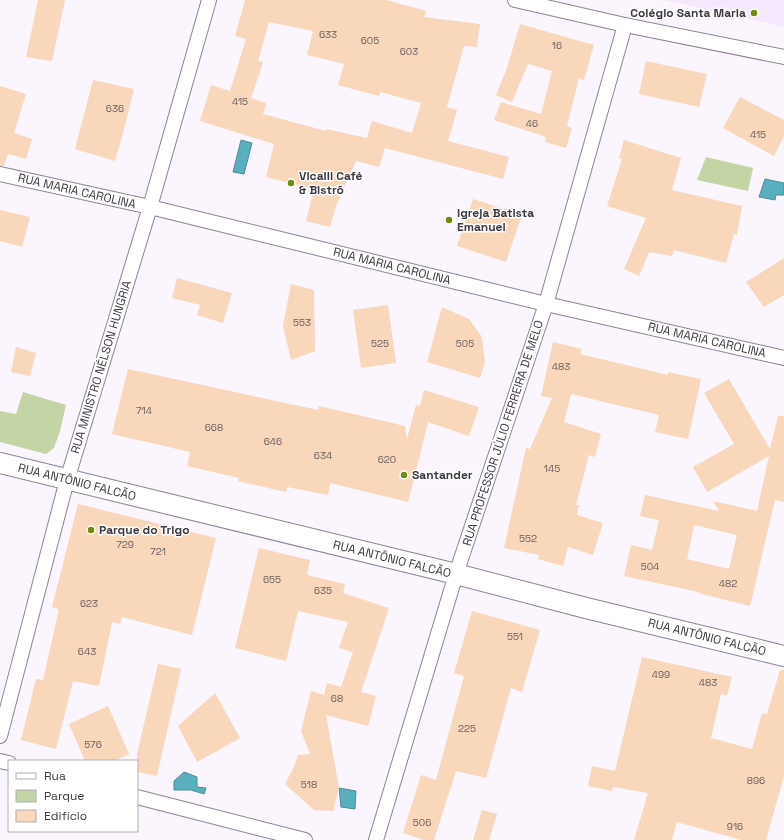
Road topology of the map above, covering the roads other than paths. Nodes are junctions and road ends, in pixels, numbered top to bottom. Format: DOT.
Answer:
graph roads {
  1 [pos="209,0"];
  2 [pos="515,0"];
  3 [pos="625,26"];
  4 [pos="784,57"];
  5 [pos="0,174"];
  6 [pos="150,207"];
  7 [pos="546,304"];
  8 [pos="784,358"];
  9 [pos="0,463"];
  10 [pos="67,480"];
  11 [pos="456,574"];
  12 [pos="784,656"];
  13 [pos="0,736"];
  14 [pos="138,797"];
  15 [pos="305,840"];
  16 [pos="376,840"];
  1 -- 6 [label="street, RUA MINISTRO NÉLSON HUNGRIA"];
  2 -- 3 [label="street"];
  3 -- 4 [label="street"];
  3 -- 7 [label="street, RUA PROFESSOR JÚLIO FERREIRA DE MELO"];
  5 -- 6 [label="street, RUA MARIA CAROLINA"];
  6 -- 7 [label="street, RUA MARIA CAROLINA"];
  6 -- 10 [label="street, RUA MINISTRO NÉLSON HUNGRIA"];
  7 -- 8 [label="street, RUA MARIA CAROLINA"];
  7 -- 11 [label="street, RUA PROFESSOR JÚLIO FERREIRA DE MELO"];
  9 -- 10 [label="main road, RUA ANTÔNIO FALCÃO"];
  10 -- 11 [label="main road, RUA ANTÔNIO FALCÃO"];
  10 -- 13 [label="street, RUA MINISTRO NÉLSON HUNGRIA"];
  11 -- 12 [label="main road, RUA ANTÔNIO FALCÃO"];
  11 -- 16 [label="street, RUA PROFESSOR JÚLIO FERREIRA DE MELO"];
  14 -- 15 [label="street"];
}
